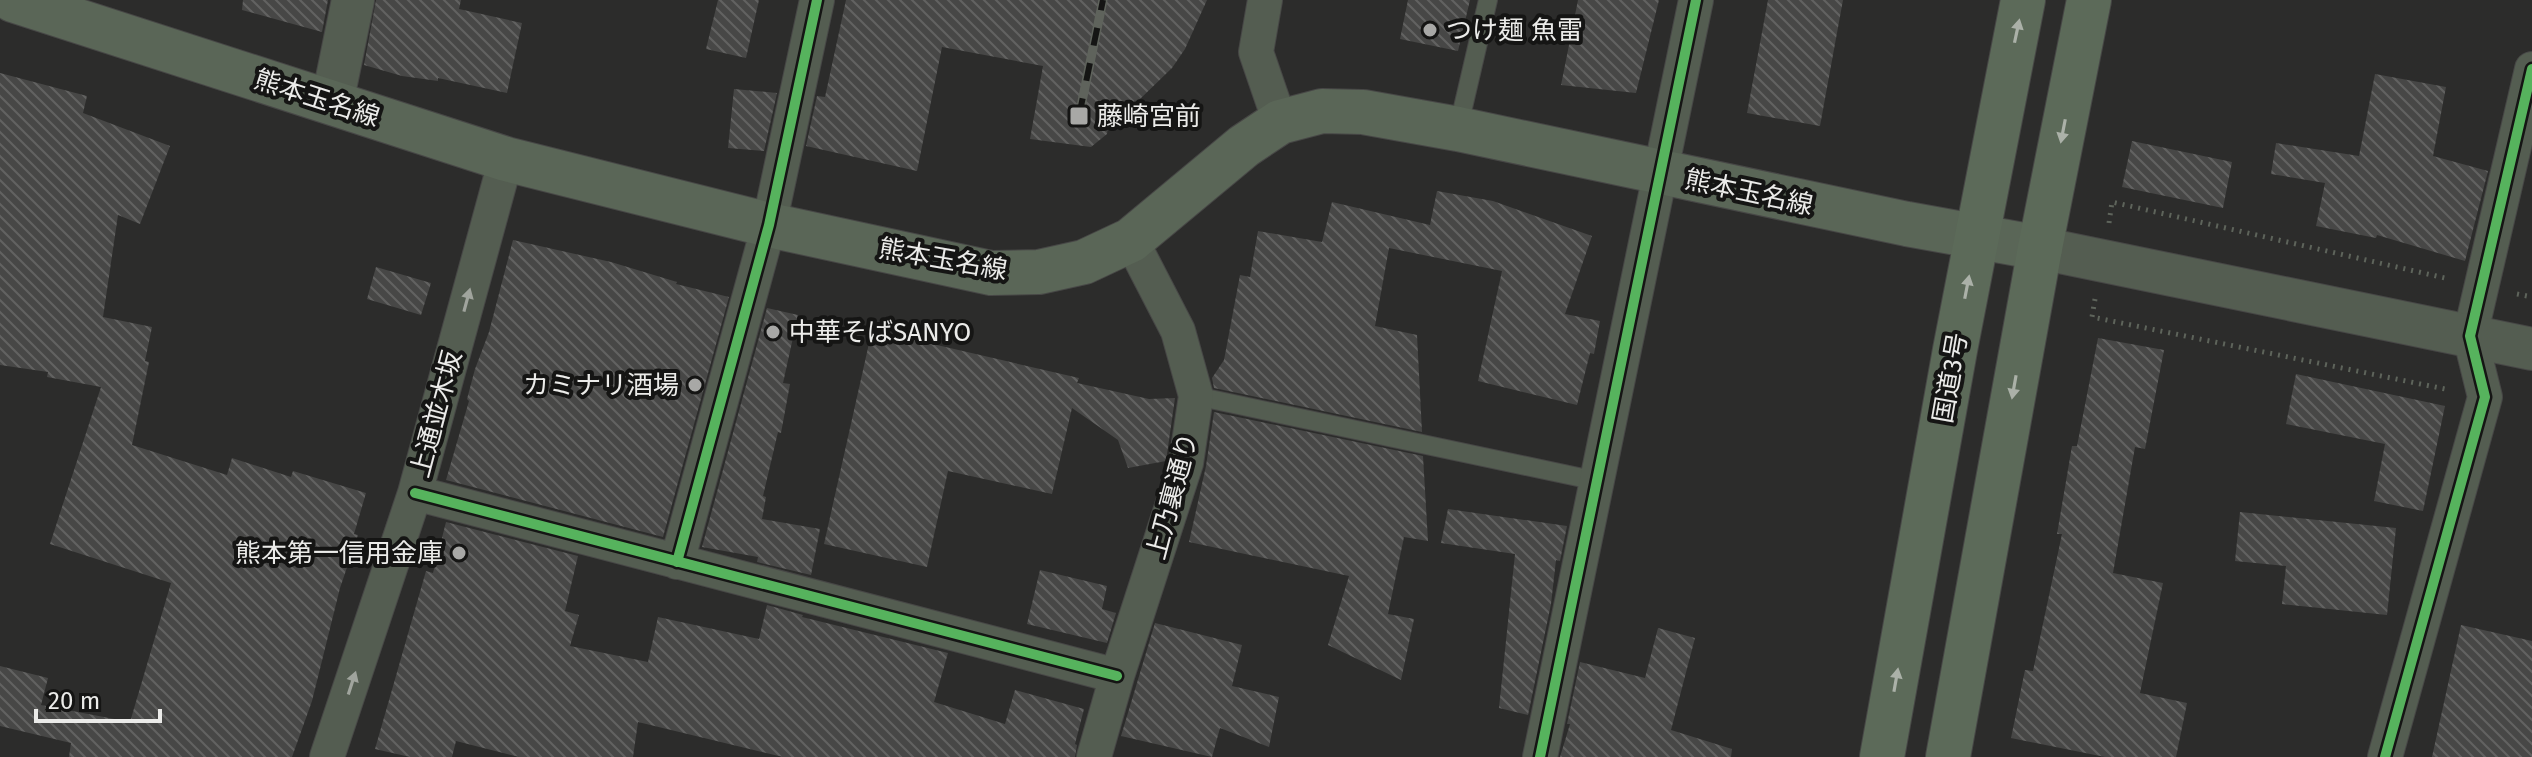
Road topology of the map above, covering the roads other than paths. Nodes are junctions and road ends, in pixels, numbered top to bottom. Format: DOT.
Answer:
graph roads {
  1 [pos="13,0"];
  2 [pos="353,0"];
  3 [pos="817,0"];
  4 [pos="1265,0"];
  5 [pos="1488,0"];
  6 [pos="1696,0"];
  7 [pos="2023,0"];
  8 [pos="2089,0"];
  9 [pos="2532,69"];
  10 [pos="332,103"];
  11 [pos="1280,122"];
  12 [pos="1458,129"];
  13 [pos="506,159"];
  14 [pos="1662,174"];
  15 [pos="769,225"];
  16 [pos="1976,237"];
  17 [pos="1131,240"];
  18 [pos="2040,248"];
  19 [pos="2470,336"];
  20 [pos="2532,349"];
  21 [pos="1196,396"];
  22 [pos="1597,481"];
  23 [pos="415,493"];
  24 [pos="677,562"];
  25 [pos="1117,676"];
  26 [pos="327,757"];
  27 [pos="1094,757"];
  28 [pos="1540,757"];
  29 [pos="1882,757"];
  30 [pos="1948,757"];
  31 [pos="2385,757"];
  1 -- 10 [label="main road, 熊本玉名線"];
  2 -- 10 [label="street"];
  3 -- 15 [label="street"];
  4 -- 11 [label="street"];
  5 -- 12 [label="lane"];
  6 -- 14 [label="street"];
  16 -- 7 [label="highway, 国道3号, one-way"];
  8 -- 18 [label="highway, one-way"];
  9 -- 19 [label="street"];
  10 -- 13 [label="main road, 熊本玉名線"];
  11 -- 12 [label="main road, 熊本玉名線"];
  11 -- 17 [label="main road, 熊本玉名線"];
  12 -- 14 [label="main road, 熊本玉名線"];
  13 -- 15 [label="main road, 熊本玉名線"];
  23 -- 13 [label="street, 上通並木坂, one-way"];
  14 -- 16 [label="main road, 熊本玉名線"];
  14 -- 22 [label="street"];
  15 -- 17 [label="main road, 熊本玉名線"];
  15 -- 24 [label="street"];
  16 -- 18 [label="main road, 熊本玉名線"];
  29 -- 16 [label="highway, 国道3号, one-way"];
  17 -- 21 [label="street, 上乃裏通り"];
  18 -- 19 [label="street"];
  18 -- 30 [label="highway, one-way"];
  19 -- 20 [label="street"];
  19 -- 31 [label="street"];
  21 -- 22 [label="lane"];
  21 -- 25 [label="street, 上乃裏通り"];
  22 -- 28 [label="street"];
  23 -- 24 [label="street"];
  26 -- 23 [label="street, 上通並木坂, one-way"];
  24 -- 25 [label="street"];
  25 -- 27 [label="street, 上乃裏通り"];
}
